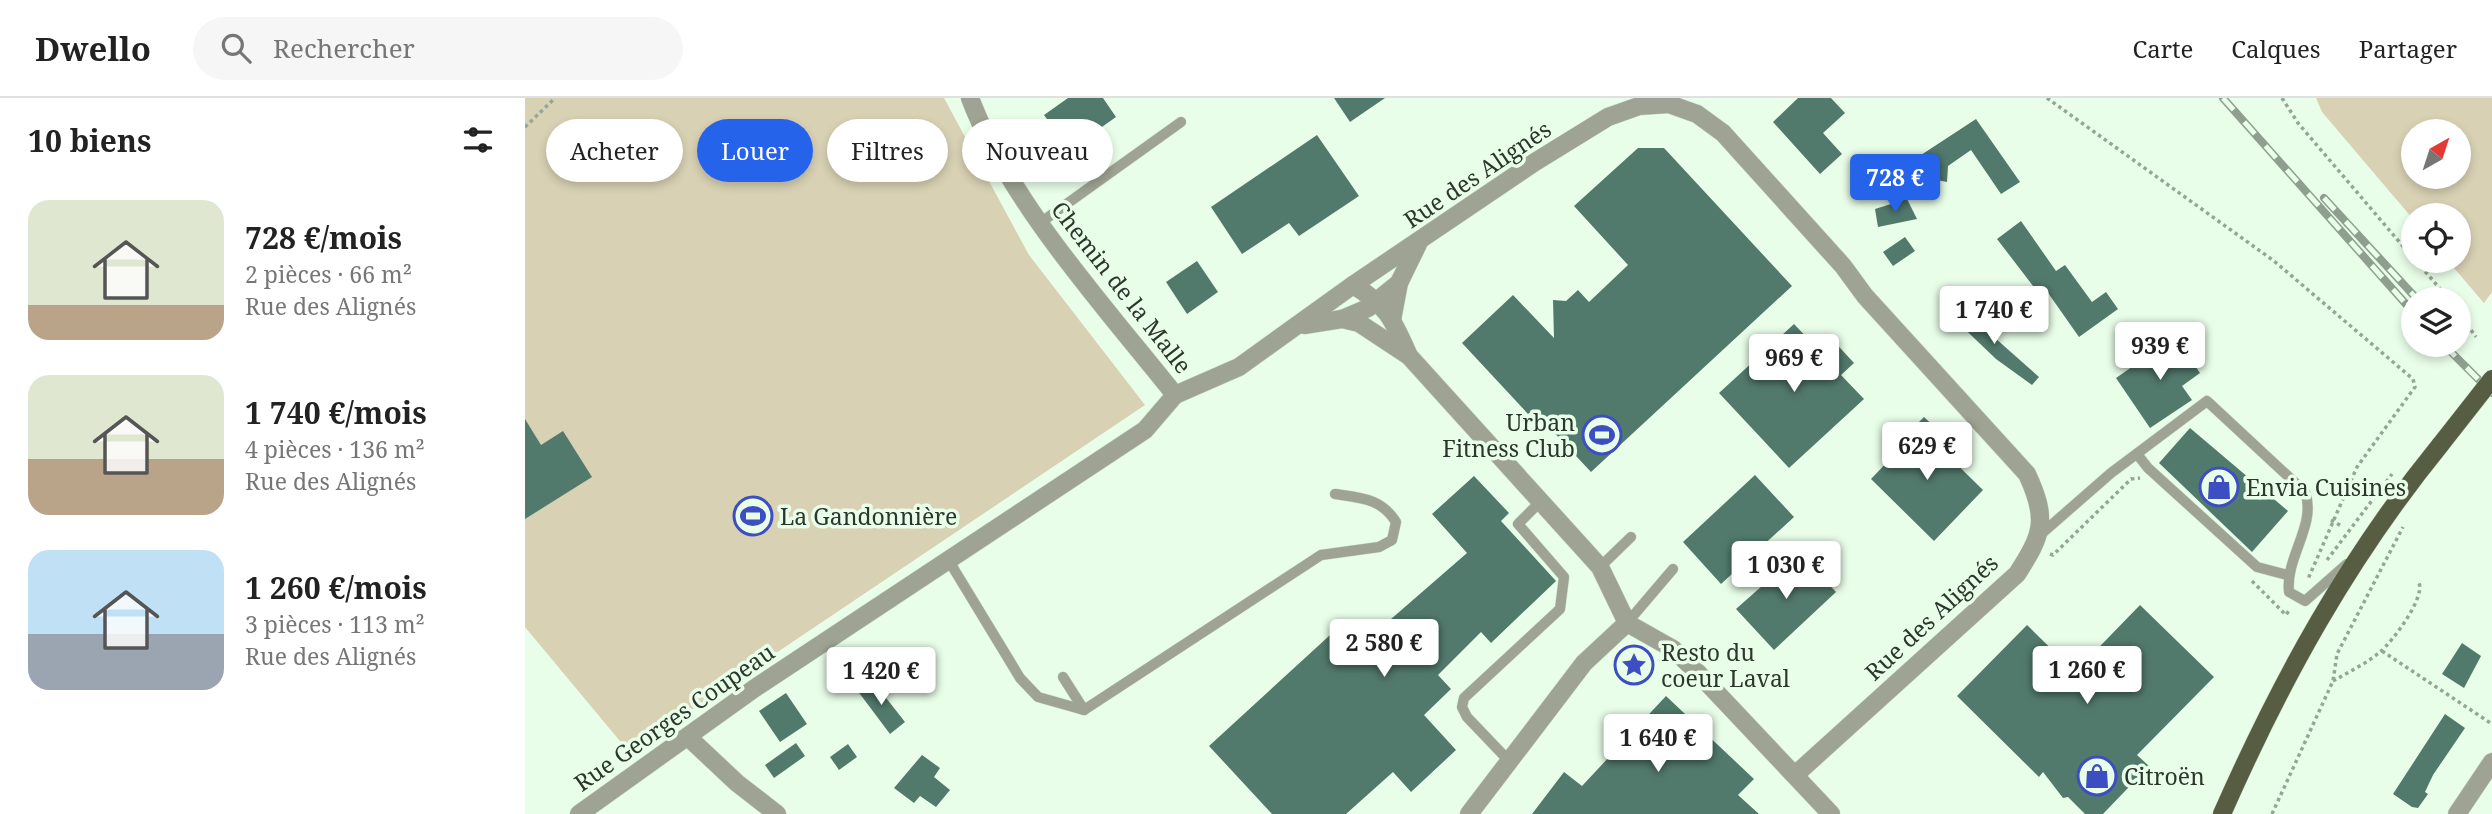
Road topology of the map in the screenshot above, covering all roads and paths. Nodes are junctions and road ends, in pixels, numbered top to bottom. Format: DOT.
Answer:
graph roads {
  1 [pos="555,98"];
  2 [pos="970,98"];
  3 [pos="2047,98"];
  4 [pos="2282,98"];
  5 [pos="1181,122"];
  6 [pos="525,127"];
  7 [pos="1040,223"];
  8 [pos="1418,244"];
  9 [pos="2401,244"];
  10 [pos="2426,273"];
  11 [pos="1399,283"];
  12 [pos="1353,285"];
  13 [pos="2438,287"];
  14 [pos="1378,300"];
  15 [pos="1342,319"];
  16 [pos="1392,320"];
  17 [pos="1301,326"];
  18 [pos="2471,330"];
  19 [pos="2476,337"];
  20 [pos="1409,356"];
  21 [pos="2492,379"];
  22 [pos="1175,395"];
  23 [pos="2137,454"];
  24 [pos="2393,474"];
  25 [pos="2149,486"];
  26 [pos="1335,494"];
  27 [pos="1541,501"];
  28 [pos="2407,519"];
  29 [pos="2331,520"];
  30 [pos="2343,527"];
  31 [pos="1631,537"];
  32 [pos="2037,541"];
  33 [pos="2357,554"];
  34 [pos="949,561"];
  35 [pos="1599,567"];
  36 [pos="1673,569"];
  37 [pos="2243,572"];
  38 [pos="2287,575"];
  39 [pos="2419,583"];
  40 [pos="2298,599"];
  41 [pos="1627,623"];
  42 [pos="2382,651"];
  43 [pos="1063,677"];
  44 [pos="2333,681"];
  45 [pos="1084,710"];
  46 [pos="2492,724"];
  47 [pos="688,737"];
  48 [pos="1509,761"];
  49 [pos="2492,762"];
  50 [pos="1795,775"];
  51 [pos="579,814"];
  52 [pos="777,814"];
  53 [pos="1469,814"];
  54 [pos="1831,814"];
  55 [pos="2222,814"];
  56 [pos="2272,814"];
  57 [pos="2457,814"];
  1 -- 6 [label="path"];
  2 -- 7 [label="street, Chemin de la Malle"];
  3 -- 29 [label="path"];
  4 -- 9 [label="path"];
  5 -- 7 [label="lane"];
  7 -- 22 [label="street, Chemin de la Malle"];
  8 -- 11 [label="street"];
  8 -- 12 [label="street, Rue des Alignés"];
  8 -- 32 [label="street, Rue des Alignés"];
  10 -- 13 [label="path"];
  11 -- 14 [label="street"];
  11 -- 16 [label="street"];
  12 -- 14 [label="street"];
  12 -- 17 [label="street, Rue Georges Coupeau"];
  14 -- 15 [label="street"];
  14 -- 16 [label="street"];
  15 -- 17 [label="street"];
  15 -- 20 [label="street"];
  16 -- 20 [label="street"];
  17 -- 22 [label="street, Rue Georges Coupeau"];
  18 -- 19 [label="path"];
  20 -- 27 [label="street"];
  21 -- 33 [label="main road, bridge"];
  22 -- 34 [label="street, Rue Georges Coupeau"];
  23 -- 32 [label="lane"];
  23 -- 38 [label="lane"];
  23 -- 38 [label="lane"];
  24 -- 29 [label="path"];
  25 -- 32 [label="path"];
  26 -- 45 [label="lane"];
  27 -- 35 [label="street"];
  27 -- 48 [label="lane"];
  28 -- 44 [label="path"];
  29 -- 30 [label="path"];
  31 -- 35 [label="lane"];
  32 -- 50 [label="street, Rue des Alignés"];
  33 -- 40 [label="lane"];
  33 -- 55 [label="main road"];
  34 -- 45 [label="lane"];
  34 -- 47 [label="street, Rue Georges Coupeau"];
  35 -- 41 [label="street"];
  36 -- 41 [label="lane"];
  37 -- 40 [label="path"];
  38 -- 40 [label="lane"];
  39 -- 42 [label="path"];
  41 -- 48 [label="street"];
  41 -- 50 [label="street"];
  42 -- 44 [label="path"];
  42 -- 46 [label="path"];
  43 -- 45 [label="lane"];
  44 -- 56 [label="path"];
  47 -- 51 [label="street, Rue Georges Coupeau"];
  47 -- 52 [label="street"];
  48 -- 53 [label="street"];
  49 -- 57 [label="street"];
  50 -- 54 [label="street"];
}
